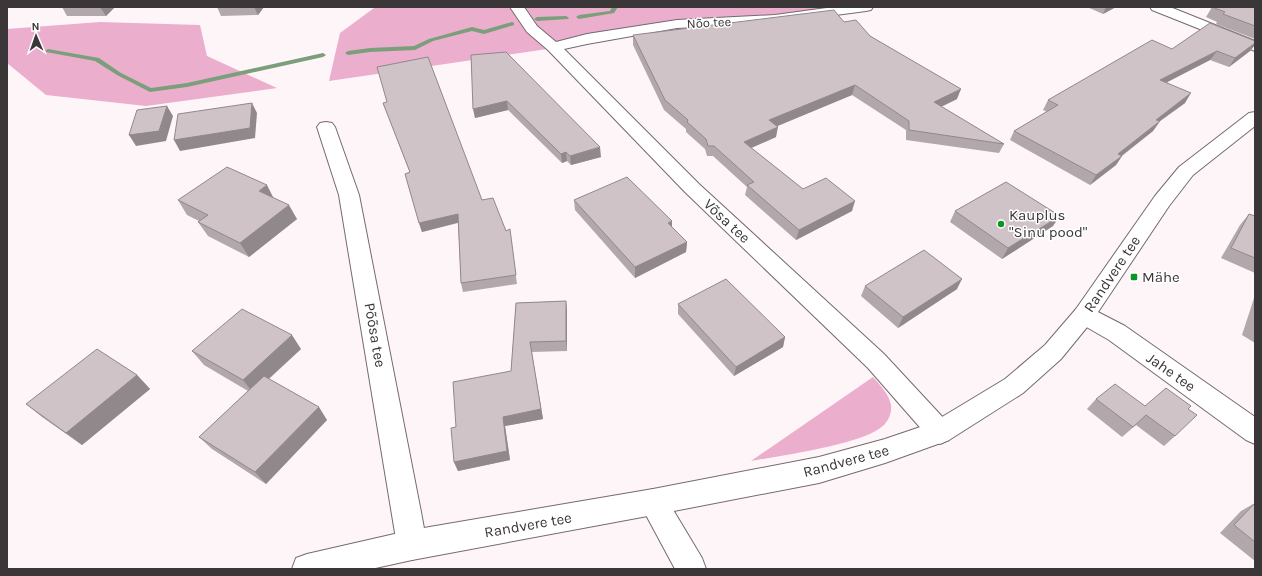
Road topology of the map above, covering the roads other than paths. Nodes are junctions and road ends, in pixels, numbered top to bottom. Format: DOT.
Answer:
graph roads {
  1 [pos="517,7"];
  2 [pos="866,7"];
  3 [pos="1157,7"];
  4 [pos="1255,46"];
  5 [pos="553,48"];
  6 [pos="1255,117"];
  7 [pos="326,127"];
  8 [pos="1084,316"];
  9 [pos="940,432"];
  10 [pos="1255,432"];
  11 [pos="653,502"];
  12 [pos="412,545"];
  13 [pos="306,569"];
  14 [pos="691,569"];
  1 -- 5 [label="street, Võsa tee"];
  2 -- 5 [label="street, Nõo tee"];
  3 -- 4 [label="street"];
  5 -- 9 [label="street, Võsa tee"];
  6 -- 8 [label="street, Randvere tee"];
  7 -- 12 [label="street, Põõsa tee"];
  8 -- 9 [label="street, Randvere tee"];
  8 -- 10 [label="street, Jahe tee"];
  9 -- 11 [label="street, Randvere tee"];
  11 -- 12 [label="street, Randvere tee"];
  11 -- 14 [label="street"];
  12 -- 13 [label="street, Randvere tee"];
}
